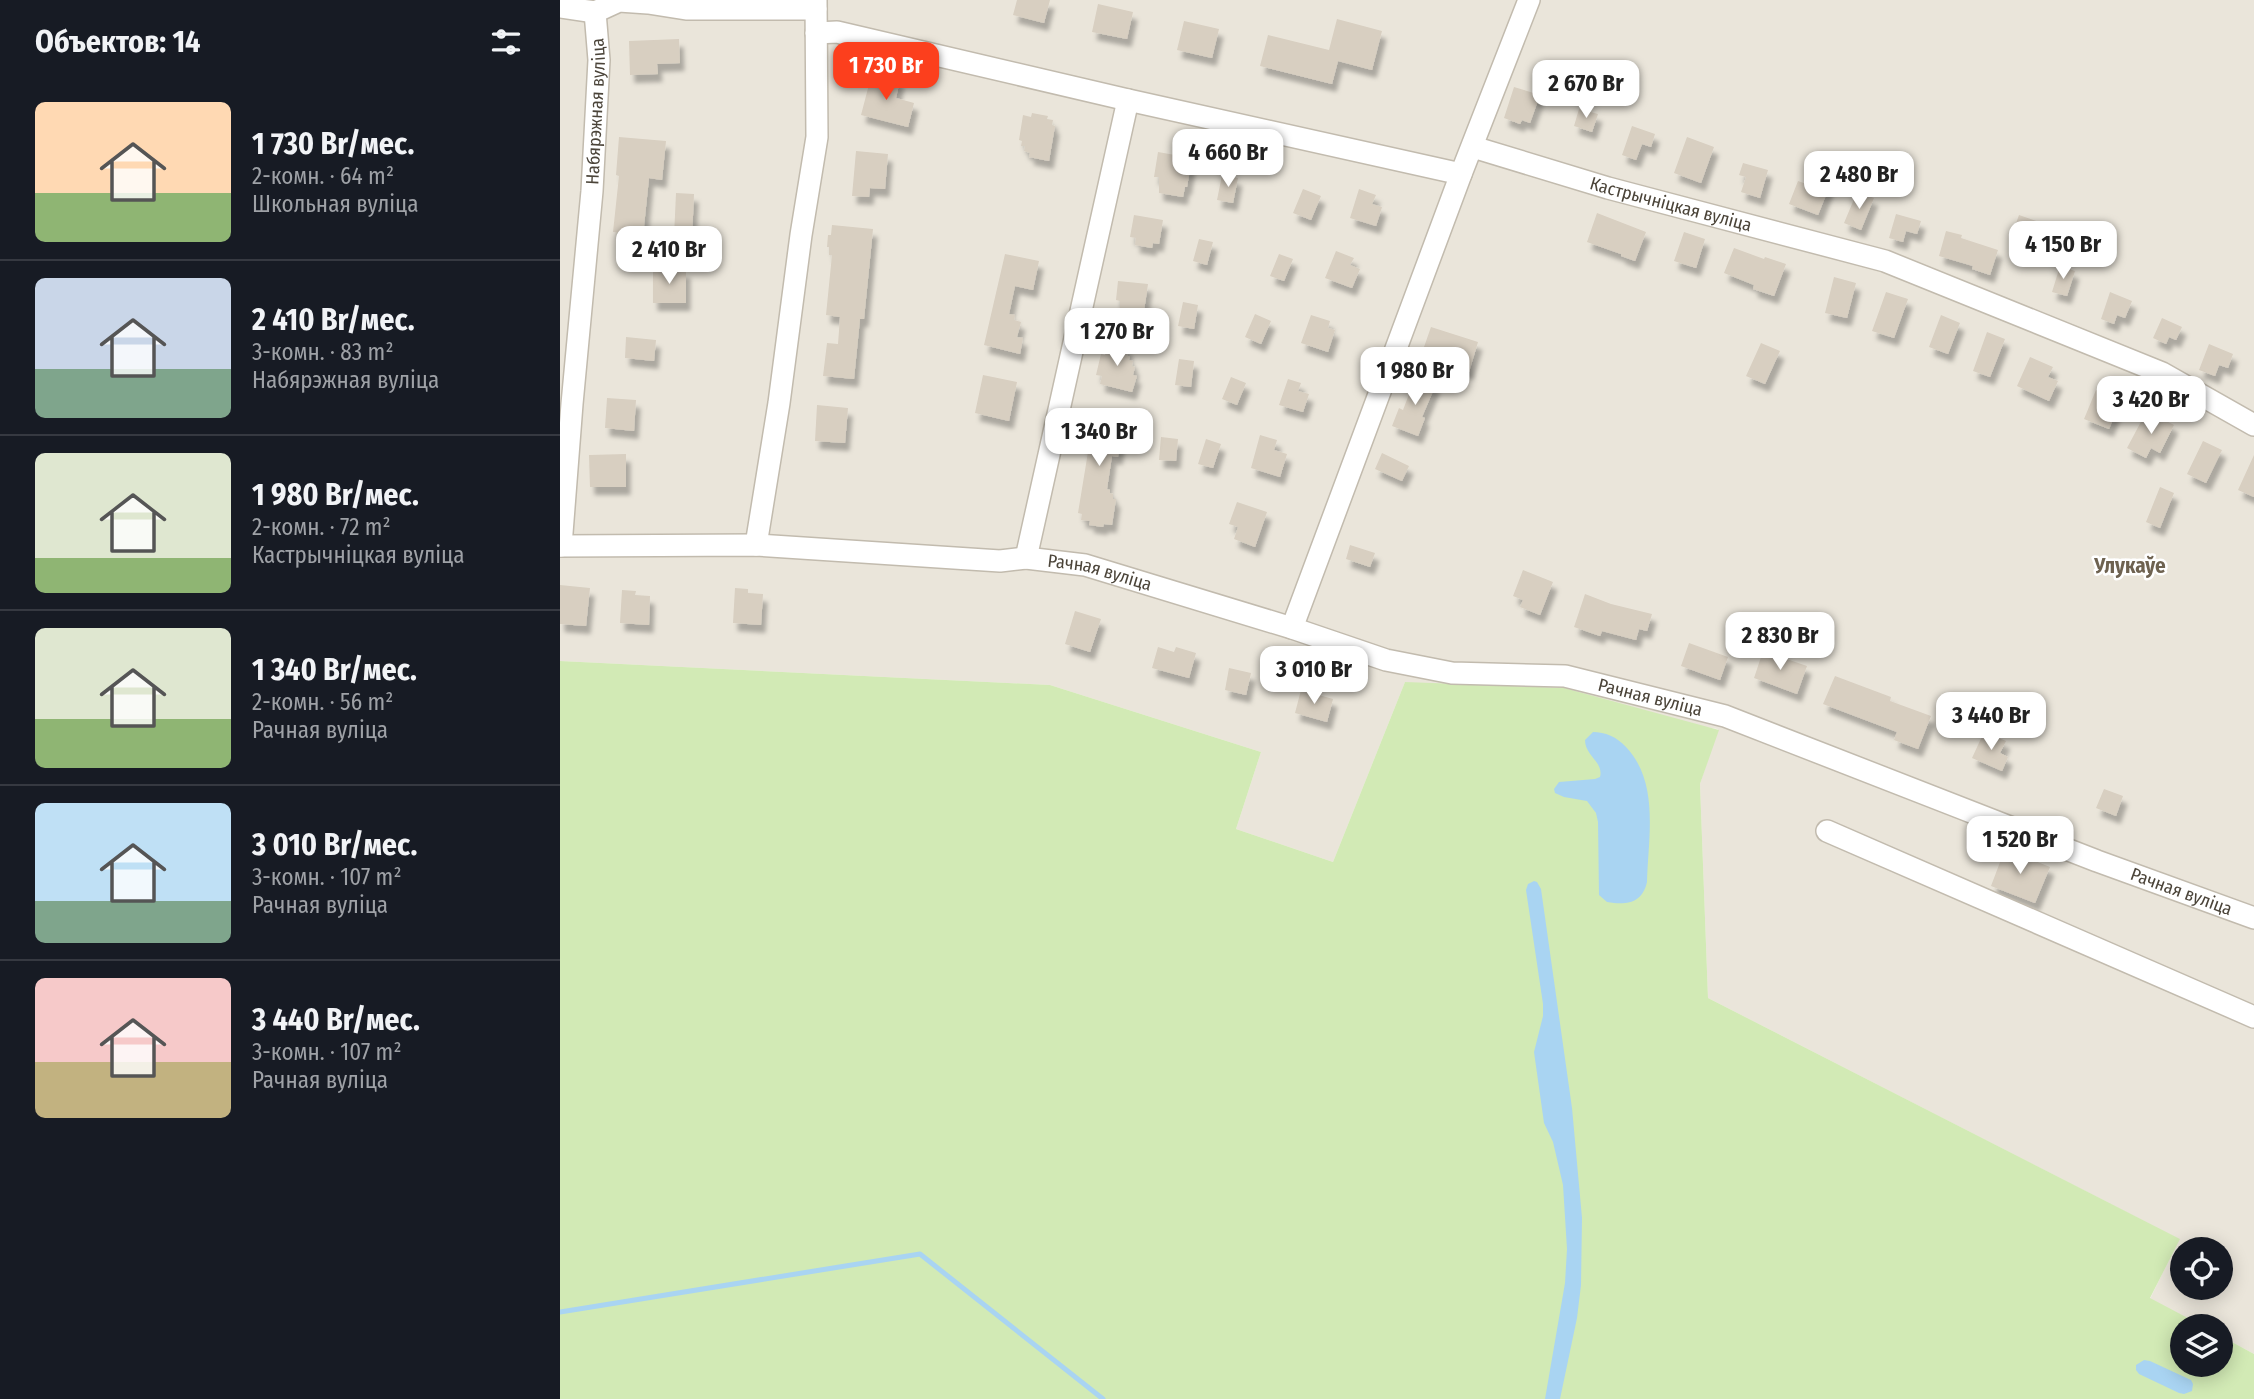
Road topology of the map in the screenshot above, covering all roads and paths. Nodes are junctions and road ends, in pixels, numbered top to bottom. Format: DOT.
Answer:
graph roads {
  1 [pos="1530,0"];
  2 [pos="816,4"];
  3 [pos="560,7"];
  4 [pos="595,12"];
  5 [pos="816,33"];
  6 [pos="1128,100"];
  7 [pos="1473,147"];
  8 [pos="1461,174"];
  9 [pos="2254,425"];
  10 [pos="756,545"];
  11 [pos="561,546"];
  12 [pos="1026,558"];
  13 [pos="1292,628"];
  14 [pos="1827,831"];
  15 [pos="2254,918"];
  16 [pos="2254,1017"];
  1 -- 7 [label="street"];
  2 -- 4 [label="street"];
  2 -- 5 [label="street"];
  3 -- 4 [label="street"];
  4 -- 11 [label="street, Набярэжная вуліца"];
  5 -- 6 [label="street"];
  5 -- 10 [label="street"];
  6 -- 8 [label="street"];
  6 -- 12 [label="street, Рачная вуліца"];
  7 -- 8 [label="street"];
  7 -- 9 [label="street, Кастрычніцкая вуліца"];
  8 -- 13 [label="street"];
  10 -- 11 [label="street, Рачная вуліца"];
  10 -- 12 [label="street, Рачная вуліца"];
  12 -- 13 [label="street, Рачная вуліца"];
  13 -- 15 [label="street, Рачная вуліца"];
  14 -- 16 [label="street"];
}
